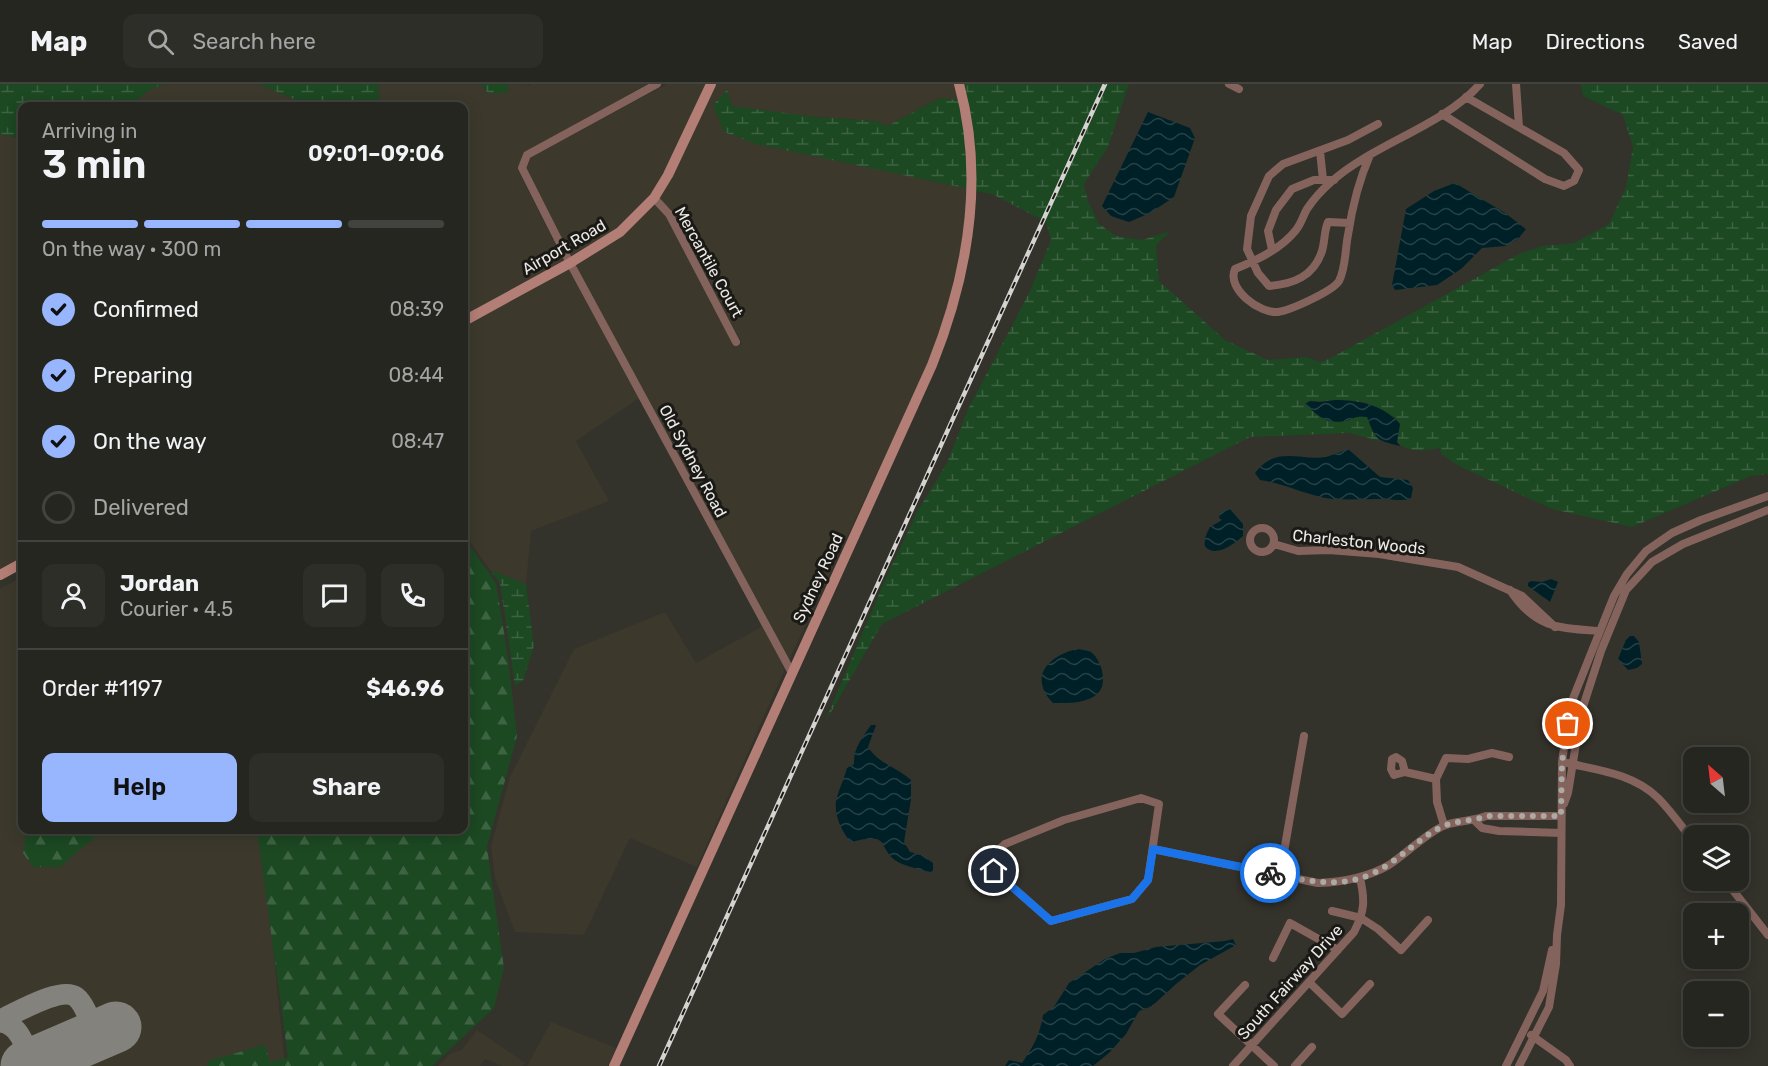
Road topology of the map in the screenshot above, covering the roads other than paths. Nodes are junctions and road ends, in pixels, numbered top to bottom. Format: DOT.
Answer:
graph roads {
  1 [pos="657,84"];
  2 [pos="711,84"];
  3 [pos="959,84"];
  4 [pos="1229,84"];
  5 [pos="1480,84"];
  6 [pos="1516,84"];
  7 [pos="1239,89"];
  8 [pos="1466,97"];
  9 [pos="1442,114"];
  10 [pos="1378,124"];
  11 [pos="1519,128"];
  12 [pos="1320,151"];
  13 [pos="1370,155"];
  14 [pos="1323,180"];
  15 [pos="1334,180"];
  16 [pos="654,198"];
  17 [pos="1350,223"];
  18 [pos="1272,250"];
  19 [pos="1252,262"];
  20 [pos="570,263"];
  21 [pos="468,319"];
  22 [pos="736,342"];
  23 [pos="1768,496"];
  24 [pos="1768,510"];
  25 [pos="1274,544"];
  26 [pos="18,565"];
  27 [pos="0,576"];
  28 [pos="1599,631"];
  29 [pos="792,673"];
  30 [pos="1304,736"];
  31 [pos="1509,758"];
  32 [pos="1562,762"];
  33 [pos="1572,764"];
  34 [pos="1405,772"];
  35 [pos="1436,779"];
  36 [pos="1561,814"];
  37 [pos="1475,821"];
  38 [pos="1444,825"];
  39 [pos="1683,829"];
  40 [pos="1561,833"];
  41 [pos="1153,849"];
  42 [pos="1280,875"];
  43 [pos="1360,878"];
  44 [pos="1734,891"];
  45 [pos="1332,911"];
  46 [pos="1361,918"];
  47 [pos="1428,920"];
  48 [pos="1557,935"];
  49 [pos="1768,935"];
  50 [pos="1338,950"];
  51 [pos="1273,957"];
  52 [pos="1309,982"];
  53 [pos="1370,984"];
  54 [pos="1245,985"];
  55 [pos="1524,1032"];
  56 [pos="1534,1037"];
  57 [pos="1252,1045"];
  58 [pos="1312,1047"];
  59 [pos="614,1066"];
  60 [pos="1233,1066"];
  61 [pos="1274,1066"];
  62 [pos="1295,1066"];
  63 [pos="1506,1066"];
  64 [pos="1520,1066"];
  65 [pos="1570,1066"];
  1 -- 20 [label="street, Old Sydney Road"];
  2 -- 16 [label="street, Airport Road"];
  3 -- 29 [label="street, Sydney Road"];
  4 -- 7 [label="street"];
  5 -- 8 [label="street"];
  6 -- 11 [label="street"];
  8 -- 9 [label="street"];
  8 -- 11 [label="street"];
  9 -- 11 [label="street"];
  9 -- 13 [label="street"];
  10 -- 12 [label="street"];
  12 -- 14 [label="street"];
  12 -- 19 [label="street"];
  13 -- 15 [label="street"];
  13 -- 17 [label="street"];
  14 -- 15 [label="street"];
  14 -- 18 [label="street"];
  15 -- 18 [label="street"];
  16 -- 20 [label="street, Airport Road"];
  16 -- 22 [label="street, Mercantile Court"];
  17 -- 19 [label="street"];
  17 -- 19 [label="street"];
  18 -- 19 [label="street"];
  20 -- 21 [label="street, Airport Road"];
  20 -- 29 [label="street, Old Sydney Road"];
  23 -- 28 [label="street"];
  24 -- 33 [label="street"];
  25 -- 28 [label="street, Charleston Woods"];
  26 -- 27 [label="street"];
  28 -- 32 [label="street"];
  29 -- 59 [label="street, Sydney Road"];
  30 -- 42 [label="street"];
  31 -- 35 [label="street"];
  32 -- 33 [label="street"];
  32 -- 36 [label="street"];
  33 -- 36 [label="street"];
  33 -- 39 [label="street"];
  34 -- 35 [label="street"];
  35 -- 38 [label="street"];
  36 -- 37 [label="street"];
  36 -- 40 [label="street"];
  37 -- 38 [label="street"];
  37 -- 40 [label="street"];
  38 -- 43 [label="street"];
  40 -- 48 [label="street"];
  41 -- 41 [label="street"];
  41 -- 42 [label="street"];
  42 -- 43 [label="street"];
  43 -- 46 [label="street, South Fairway Drive"];
  44 -- 49 [label="street"];
  45 -- 46 [label="street"];
  46 -- 47 [label="street"];
  46 -- 50 [label="street, South Fairway Drive"];
  48 -- 55 [label="street"];
  48 -- 56 [label="street"];
  50 -- 51 [label="street"];
  50 -- 52 [label="street, South Fairway Drive"];
  52 -- 53 [label="street"];
  52 -- 57 [label="street, South Fairway Drive"];
  54 -- 57 [label="street"];
  55 -- 56 [label="street"];
  55 -- 63 [label="street"];
  56 -- 64 [label="street"];
  56 -- 65 [label="street"];
  57 -- 60 [label="street, South Fairway Drive"];
  57 -- 61 [label="street"];
  58 -- 62 [label="street"];
}
